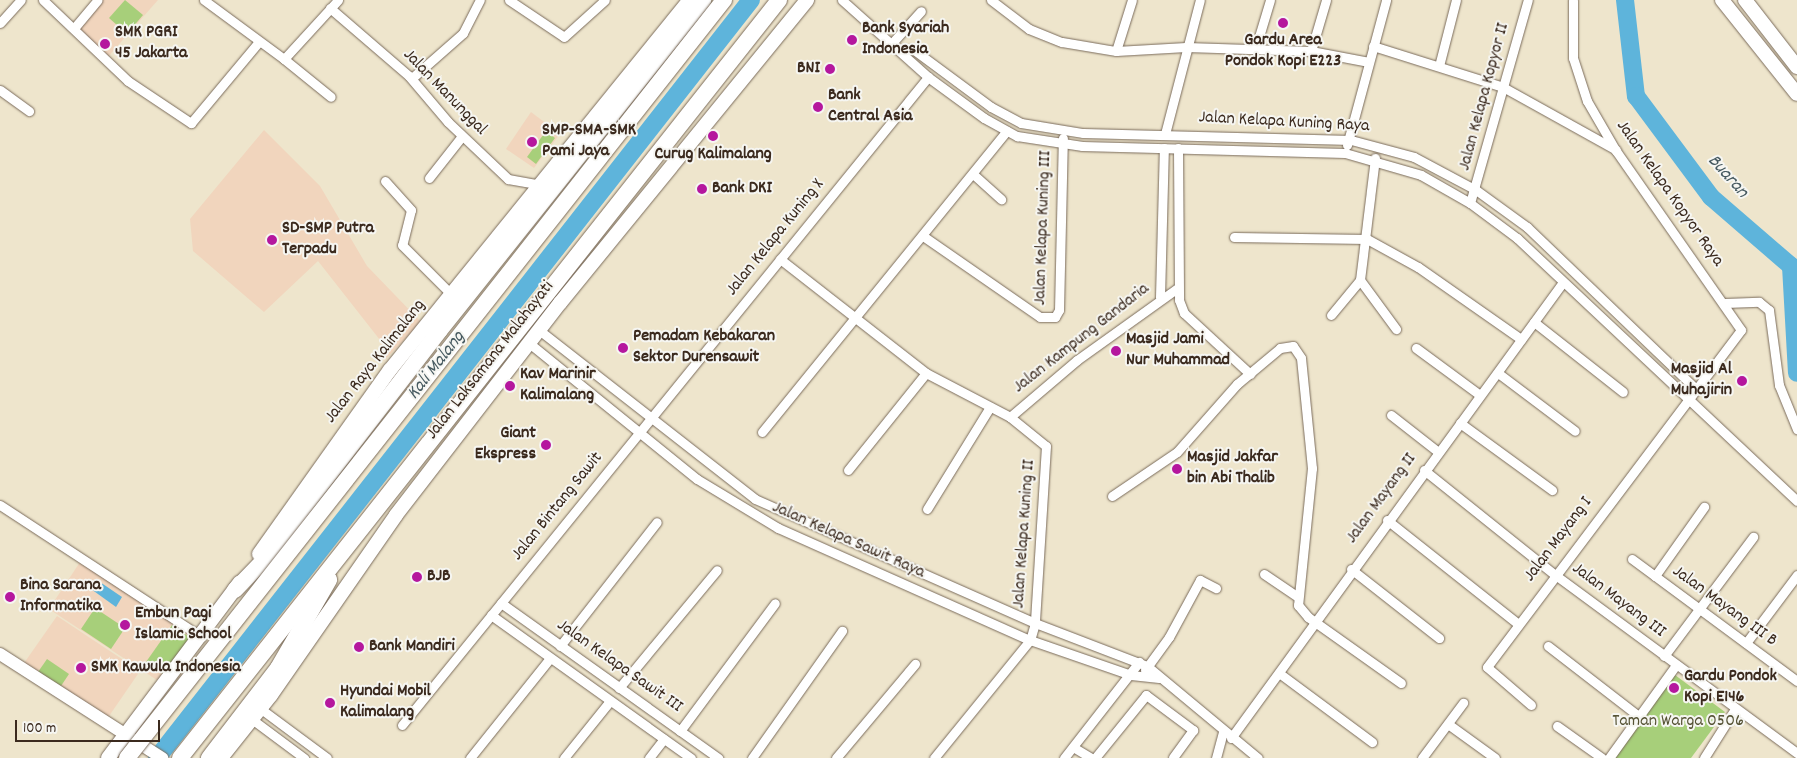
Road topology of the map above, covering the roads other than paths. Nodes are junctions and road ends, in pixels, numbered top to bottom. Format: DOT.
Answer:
graph roads {
  1 [pos="21,0"];
  2 [pos="43,0"];
  3 [pos="98,0"];
  4 [pos="204,0"];
  5 [pos="338,0"];
  6 [pos="480,0"];
  7 [pos="509,0"];
  8 [pos="605,0"];
  9 [pos="690,0"];
  10 [pos="703,0"];
  11 [pos="724,0"];
  12 [pos="779,0"];
  13 [pos="807,0"];
  14 [pos="842,0"];
  15 [pos="991,0"];
  16 [pos="1132,0"];
  17 [pos="1200,0"];
  18 [pos="1270,0"];
  19 [pos="1326,0"];
  20 [pos="1386,0"];
  21 [pos="1456,0"];
  22 [pos="1528,0"];
  23 [pos="1573,0"];
  24 [pos="1722,0"];
  25 [pos="1745,0"];
  26 [pos="330,8"];
  27 [pos="921,11"];
  28 [pos="0,23"];
  29 [pos="75,27"];
  30 [pos="258,43"];
  31 [pos="1374,45"];
  32 [pos="896,46"];
  33 [pos="1186,46"];
  34 [pos="1255,50"];
  35 [pos="1116,51"];
  36 [pos="1311,51"];
  37 [pos="284,59"];
  38 [pos="1369,62"];
  39 [pos="1439,66"];
  40 [pos="1797,66"];
  41 [pos="928,77"];
  42 [pos="412,78"];
  43 [pos="1503,87"];
  44 [pos="0,90"];
  45 [pos="1797,94"];
  46 [pos="332,97"];
  47 [pos="29,111"];
  48 [pos="1062,130"];
  49 [pos="1006,131"];
  50 [pos="1165,134"];
  51 [pos="462,136"];
  52 [pos="1348,140"];
  53 [pos="1063,143"];
  54 [pos="1164,148"];
  55 [pos="1178,148"];
  56 [pos="1616,151"];
  57 [pos="1345,153"];
  58 [pos="1375,158"];
  59 [pos="973,174"];
  60 [pos="429,178"];
  61 [pos="386,181"];
  62 [pos="542,185"];
  63 [pos="1476,190"];
  64 [pos="1001,199"];
  65 [pos="1470,202"];
  66 [pos="923,236"];
  67 [pos="1234,237"];
  68 [pos="1367,240"];
  69 [pos="780,259"];
  70 [pos="1360,280"];
  71 [pos="1563,282"];
  72 [pos="1176,289"];
  73 [pos="453,296"];
  74 [pos="1160,297"];
  75 [pos="1725,303"];
  76 [pos="1331,315"];
  77 [pos="856,321"];
  78 [pos="1534,322"];
  79 [pos="1396,328"];
  80 [pos="538,330"];
  81 [pos="1521,339"];
  82 [pos="529,343"];
  83 [pos="1416,348"];
  84 [pos="568,354"];
  85 [pos="559,368"];
  86 [pos="1498,372"];
  87 [pos="926,373"];
  88 [pos="1250,374"];
  89 [pos="1695,388"];
  90 [pos="1623,392"];
  91 [pos="1480,395"];
  92 [pos="1686,399"];
  93 [pos="990,407"];
  94 [pos="1391,415"];
  95 [pos="1010,417"];
  96 [pos="650,419"];
  97 [pos="1460,423"];
  98 [pos="1797,429"];
  99 [pos="1575,431"];
  100 [pos="762,432"];
  101 [pos="637,435"];
  102 [pos="1437,451"];
  103 [pos="848,470"];
  104 [pos="1424,470"];
  105 [pos="1552,490"];
  106 [pos="1112,496"];
  107 [pos="1797,501"];
  108 [pos="0,505"];
  109 [pos="1704,507"];
  110 [pos="927,509"];
  111 [pos="1388,520"];
  112 [pos="657,522"];
  113 [pos="1754,537"];
  114 [pos="349,542"];
  115 [pos="1632,559"];
  116 [pos="1351,569"];
  117 [pos="717,570"];
  118 [pos="1264,574"];
  119 [pos="1554,574"];
  120 [pos="1797,575"];
  121 [pos="1654,576"];
  122 [pos="1216,588"];
  123 [pos="235,590"];
  124 [pos="1298,598"];
  125 [pos="501,603"];
  126 [pos="774,603"];
  127 [pos="1699,608"];
  128 [pos="491,615"];
  129 [pos="1314,621"];
  130 [pos="1035,623"];
  131 [pos="1517,623"];
  132 [pos="842,631"];
  133 [pos="202,638"];
  134 [pos="1439,638"];
  135 [pos="1030,640"];
  136 [pos="1746,643"];
  137 [pos="560,646"];
  138 [pos="1548,646"];
  139 [pos="0,654"];
  140 [pos="1664,656"];
  141 [pos="550,658"];
  142 [pos="915,664"];
  143 [pos="1142,664"];
  144 [pos="1676,665"];
  145 [pos="1279,673"];
  146 [pos="1131,675"];
  147 [pos="1142,675"];
  148 [pos="1795,675"];
  149 [pos="1159,678"];
  150 [pos="1401,683"];
  151 [pos="619,688"];
  152 [pos="610,701"];
  153 [pos="1463,703"];
  154 [pos="1531,705"];
  155 [pos="1735,710"];
  156 [pos="257,715"];
  157 [pos="1204,715"];
  158 [pos="1640,718"];
  159 [pos="1448,724"];
  160 [pos="402,725"];
  161 [pos="1557,726"];
  162 [pos="1193,730"];
  163 [pos="680,731"];
  164 [pos="1223,731"];
  165 [pos="128,734"];
  166 [pos="1231,738"];
  167 [pos="664,739"];
  168 [pos="1372,742"];
  169 [pos="1242,746"];
  170 [pos="1073,747"];
  171 [pos="1797,753"];
  172 [pos="324,757"];
  173 [pos="108,758"];
  174 [pos="127,758"];
  175 [pos="162,758"];
  176 [pos="180,758"];
  177 [pos="209,758"];
  178 [pos="221,758"];
  179 [pos="304,758"];
  180 [pos="470,758"];
  181 [pos="564,758"];
  182 [pos="649,758"];
  183 [pos="691,758"];
  184 [pos="718,758"];
  185 [pos="752,758"];
  186 [pos="836,758"];
  187 [pos="934,758"];
  188 [pos="1064,758"];
  189 [pos="1090,758"];
  190 [pos="1095,758"];
  191 [pos="1173,758"];
  192 [pos="1216,758"];
  193 [pos="1243,758"];
  194 [pos="1258,758"];
  195 [pos="1422,758"];
  196 [pos="1494,758"];
  197 [pos="1602,758"];
  198 [pos="1609,758"];
  199 [pos="1704,758"];
  1 -- 28 [label="street"];
  2 -- 29 [label="street"];
  3 -- 29 [label="street"];
  4 -- 30 [label="street"];
  5 -- 26 [label="street"];
  6 -- 42 [label="street"];
  7 -- 8 [label="street"];
  9 -- 62 [label="main road, Jalan Raya Kalimalang"];
  10 -- 123 [label="highway"];
  11 -- 174 [label="highway, bridge"];
  12 -- 114 [label="highway"];
  13 -- 80 [label="main road, Jalan Laksamana Malahayati"];
  14 -- 32 [label="street, Jalan Kelapa Kuning Raya"];
  15 -- 35 [label="street"];
  16 -- 35 [label="street"];
  17 -- 33 [label="street"];
  18 -- 34 [label="street"];
  19 -- 36 [label="street"];
  20 -- 31 [label="street"];
  21 -- 39 [label="street"];
  22 -- 43 [label="street, Jalan Kelapa Kopyor II"];
  23 -- 56 [label="street, Jalan Kelapa Kopyor Raya"];
  24 -- 45 [label="main road"];
  25 -- 40 [label="main road"];
  26 -- 37 [label="street"];
  26 -- 42 [label="street, Jalan Manunggal"];
  27 -- 32 [label="street"];
  29 -- 30 [label="street"];
  30 -- 37 [label="street"];
  31 -- 38 [label="street"];
  31 -- 39 [label="street"];
  32 -- 41 [label="street, Jalan Kelapa Kuning Raya"];
  32 -- 48 [label="street, Jalan Kelapa Kuning Raya"];
  33 -- 34 [label="street"];
  33 -- 35 [label="street"];
  33 -- 50 [label="street"];
  34 -- 36 [label="street"];
  36 -- 38 [label="street"];
  37 -- 46 [label="street"];
  38 -- 52 [label="street"];
  39 -- 43 [label="street"];
  41 -- 49 [label="street, Jalan Kelapa Kuning Raya"];
  41 -- 69 [label="street, Jalan Kelapa Kuning X"];
  42 -- 51 [label="street, Jalan Manunggal"];
  43 -- 56 [label="street"];
  43 -- 63 [label="street, Jalan Kelapa Kopyor II"];
  44 -- 47 [label="street"];
  48 -- 50 [label="street, Jalan Kelapa Kuning Raya"];
  48 -- 53 [label="street, Jalan Kelapa Kuning III"];
  49 -- 53 [label="street, Jalan Kelapa Kuning Raya"];
  49 -- 59 [label="street"];
  50 -- 52 [label="street, Jalan Kelapa Kuning Raya"];
  51 -- 60 [label="street"];
  51 -- 62 [label="street, Jalan Manunggal"];
  52 -- 57 [label="street"];
  52 -- 63 [label="street, Jalan Kelapa Kuning Raya"];
  53 -- 54 [label="street, Jalan Kelapa Kuning Raya"];
  53 -- 66 [label="street, Jalan Kelapa Kuning III"];
  54 -- 55 [label="street, Jalan Kelapa Kuning Raya"];
  54 -- 74 [label="street"];
  55 -- 57 [label="street, Jalan Kelapa Kuning Raya"];
  55 -- 72 [label="street"];
  56 -- 75 [label="street, Jalan Kelapa Kopyor Raya"];
  57 -- 58 [label="street, Jalan Kelapa Kuning Raya"];
  58 -- 65 [label="street, Jalan Kelapa Kuning Raya"];
  58 -- 68 [label="street"];
  59 -- 64 [label="street"];
  59 -- 66 [label="street"];
  61 -- 73 [label="street"];
  62 -- 73 [label="main road, Jalan Raya Kalimalang"];
  63 -- 65 [label="street, Jalan Kelapa Kopyor II"];
  63 -- 89 [label="street, Jalan Kelapa Kuning Raya"];
  65 -- 71 [label="street, Jalan Kelapa Kuning Raya"];
  66 -- 77 [label="street"];
  67 -- 68 [label="street"];
  68 -- 70 [label="street"];
  68 -- 81 [label="street"];
  69 -- 77 [label="street, Jalan Kelapa Kuning II"];
  69 -- 96 [label="street, Jalan Kelapa Kuning X"];
  70 -- 76 [label="street"];
  70 -- 79 [label="street"];
  71 -- 78 [label="street, Jalan Mayang II"];
  71 -- 92 [label="street, Jalan Kelapa Kuning Raya"];
  72 -- 74 [label="street, Jalan Kampung Gandaria"];
  72 -- 88 [label="street"];
  73 -- 123 [label="main road, Jalan Raya Kalimalang"];
  74 -- 95 [label="street, Jalan Kampung Gandaria"];
  75 -- 89 [label="street, Jalan Kelapa Kopyor Raya"];
  75 -- 98 [label="street"];
  77 -- 87 [label="street, Jalan Kelapa Kuning II"];
  77 -- 100 [label="street"];
  78 -- 81 [label="street, Jalan Mayang II"];
  78 -- 90 [label="street"];
  80 -- 82 [label="main road, Jalan Laksamana Malahayati"];
  80 -- 84 [label="street, Jalan Kelapa Sawit Raya"];
  81 -- 86 [label="street, Jalan Mayang II"];
  82 -- 85 [label="street, Jalan Kelapa Sawit Raya"];
  82 -- 156 [label="main road, Jalan Laksamana Malahayati"];
  83 -- 91 [label="street"];
  84 -- 85 [label="street"];
  84 -- 96 [label="street, Jalan Kelapa Sawit Raya"];
  85 -- 101 [label="street, Jalan Kelapa Sawit Raya"];
  86 -- 91 [label="street, Jalan Mayang II"];
  86 -- 99 [label="street"];
  87 -- 93 [label="street, Jalan Kelapa Kuning II"];
  87 -- 103 [label="street"];
  88 -- 106 [label="street"];
  88 -- 124 [label="street"];
  89 -- 92 [label="street, Jalan Mayang I"];
  91 -- 97 [label="street, Jalan Mayang II"];
  92 -- 107 [label="street, Jalan Kelapa Kuning Raya"];
  92 -- 119 [label="street, Jalan Mayang I"];
  93 -- 95 [label="street, Jalan Kelapa Kuning II"];
  93 -- 110 [label="street"];
  94 -- 102 [label="street"];
  95 -- 130 [label="street, Jalan Kelapa Kuning II"];
  96 -- 101 [label="street, Jalan Bintang Sawit"];
  96 -- 130 [label="street, Jalan Kelapa Sawit Raya"];
  97 -- 102 [label="street, Jalan Mayang II"];
  97 -- 105 [label="street"];
  101 -- 125 [label="street, Jalan Bintang Sawit"];
  101 -- 135 [label="street, Jalan Kelapa Sawit Raya"];
  102 -- 104 [label="street, Jalan Mayang II"];
  104 -- 111 [label="street, Jalan Mayang II"];
  104 -- 119 [label="street, Jalan Mayang III"];
  108 -- 133 [label="street"];
  109 -- 121 [label="street"];
  111 -- 116 [label="street, Jalan Mayang II"];
  111 -- 131 [label="street"];
  112 -- 137 [label="street"];
  113 -- 127 [label="street"];
  114 -- 176 [label="highway"];
  114 -- 177 [label="highway"];
  115 -- 121 [label="street, Jalan Mayang III B"];
  116 -- 129 [label="street, Jalan Mayang II"];
  116 -- 134 [label="street"];
  117 -- 151 [label="street"];
  118 -- 124 [label="street"];
  119 -- 131 [label="street, Jalan Mayang I"];
  119 -- 140 [label="street, Jalan Mayang III"];
  120 -- 136 [label="street"];
  121 -- 127 [label="street, Jalan Mayang III B"];
  122 -- 143 [label="street"];
  123 -- 133 [label="main road, Jalan Raya Kalimalang"];
  124 -- 129 [label="street"];
  125 -- 128 [label="street, Jalan Bintang Sawit"];
  125 -- 137 [label="street, Jalan Kelapa Sawit III"];
  126 -- 163 [label="street"];
  127 -- 136 [label="street, Jalan Mayang III B"];
  127 -- 140 [label="street"];
  128 -- 141 [label="street, Jalan Kelapa Sawit III"];
  128 -- 160 [label="street, Jalan Bintang Sawit"];
  129 -- 145 [label="street, Jalan Mayang II"];
  129 -- 150 [label="street"];
  130 -- 135 [label="street, Jalan Kelapa Kuning II"];
  130 -- 143 [label="street, Jalan Kelapa Sawit Raya"];
  131 -- 154 [label="street, Jalan Mayang I"];
  132 -- 185 [label="street"];
  133 -- 165 [label="main road, Jalan Raya Kalimalang"];
  135 -- 146 [label="street, Jalan Kelapa Sawit Raya"];
  135 -- 187 [label="street"];
  136 -- 148 [label="street, Jalan Mayang III B"];
  137 -- 151 [label="street, Jalan Kelapa Sawit III"];
  138 -- 158 [label="street"];
  139 -- 165 [label="street"];
  140 -- 144 [label="street, Jalan Mayang III"];
  141 -- 152 [label="street, Jalan Kelapa Sawit III"];
  141 -- 180 [label="street"];
  142 -- 186 [label="street"];
  143 -- 146 [label="street"];
  143 -- 147 [label="street"];
  143 -- 149 [label="street, Jalan Kelapa Sawit Raya"];
  144 -- 155 [label="street, Jalan Mayang III"];
  144 -- 158 [label="street"];
  145 -- 166 [label="street, Jalan Mayang II"];
  145 -- 168 [label="street"];
  146 -- 147 [label="street, Jalan Kelapa Sawit Raya"];
  146 -- 170 [label="street"];
  147 -- 149 [label="street, Jalan Kelapa Sawit Raya"];
  149 -- 157 [label="street, Jalan Kelapa Sawit Raya"];
  151 -- 163 [label="street, Jalan Kelapa Sawit III"];
  152 -- 167 [label="street, Jalan Kelapa Sawit III"];
  152 -- 181 [label="street"];
  153 -- 159 [label="street"];
  155 -- 171 [label="street, Jalan Mayang III"];
  155 -- 199 [label="street"];
  156 -- 172 [label="street"];
  156 -- 178 [label="main road, Jalan Laksamana Malahayati"];
  156 -- 179 [label="street"];
  157 -- 162 [label="street"];
  157 -- 164 [label="street, Jalan Kelapa Sawit Raya"];
  158 -- 198 [label="street"];
  159 -- 195 [label="street"];
  159 -- 196 [label="street"];
  161 -- 197 [label="street"];
  162 -- 190 [label="street"];
  162 -- 191 [label="street"];
  163 -- 184 [label="street, Jalan Kelapa Sawit III"];
  164 -- 166 [label="street, Jalan Kelapa Sawit Raya"];
  164 -- 192 [label="street"];
  165 -- 173 [label="main road, Jalan Raya Kalimalang"];
  165 -- 175 [label="street"];
  166 -- 169 [label="street, Jalan Kelapa Sawit Raya"];
  167 -- 182 [label="street"];
  167 -- 183 [label="street, Jalan Kelapa Sawit III"];
  169 -- 193 [label="street"];
  169 -- 194 [label="street, Jalan Kelapa Sawit Raya"];
  170 -- 188 [label="street"];
  170 -- 189 [label="street"];
}
